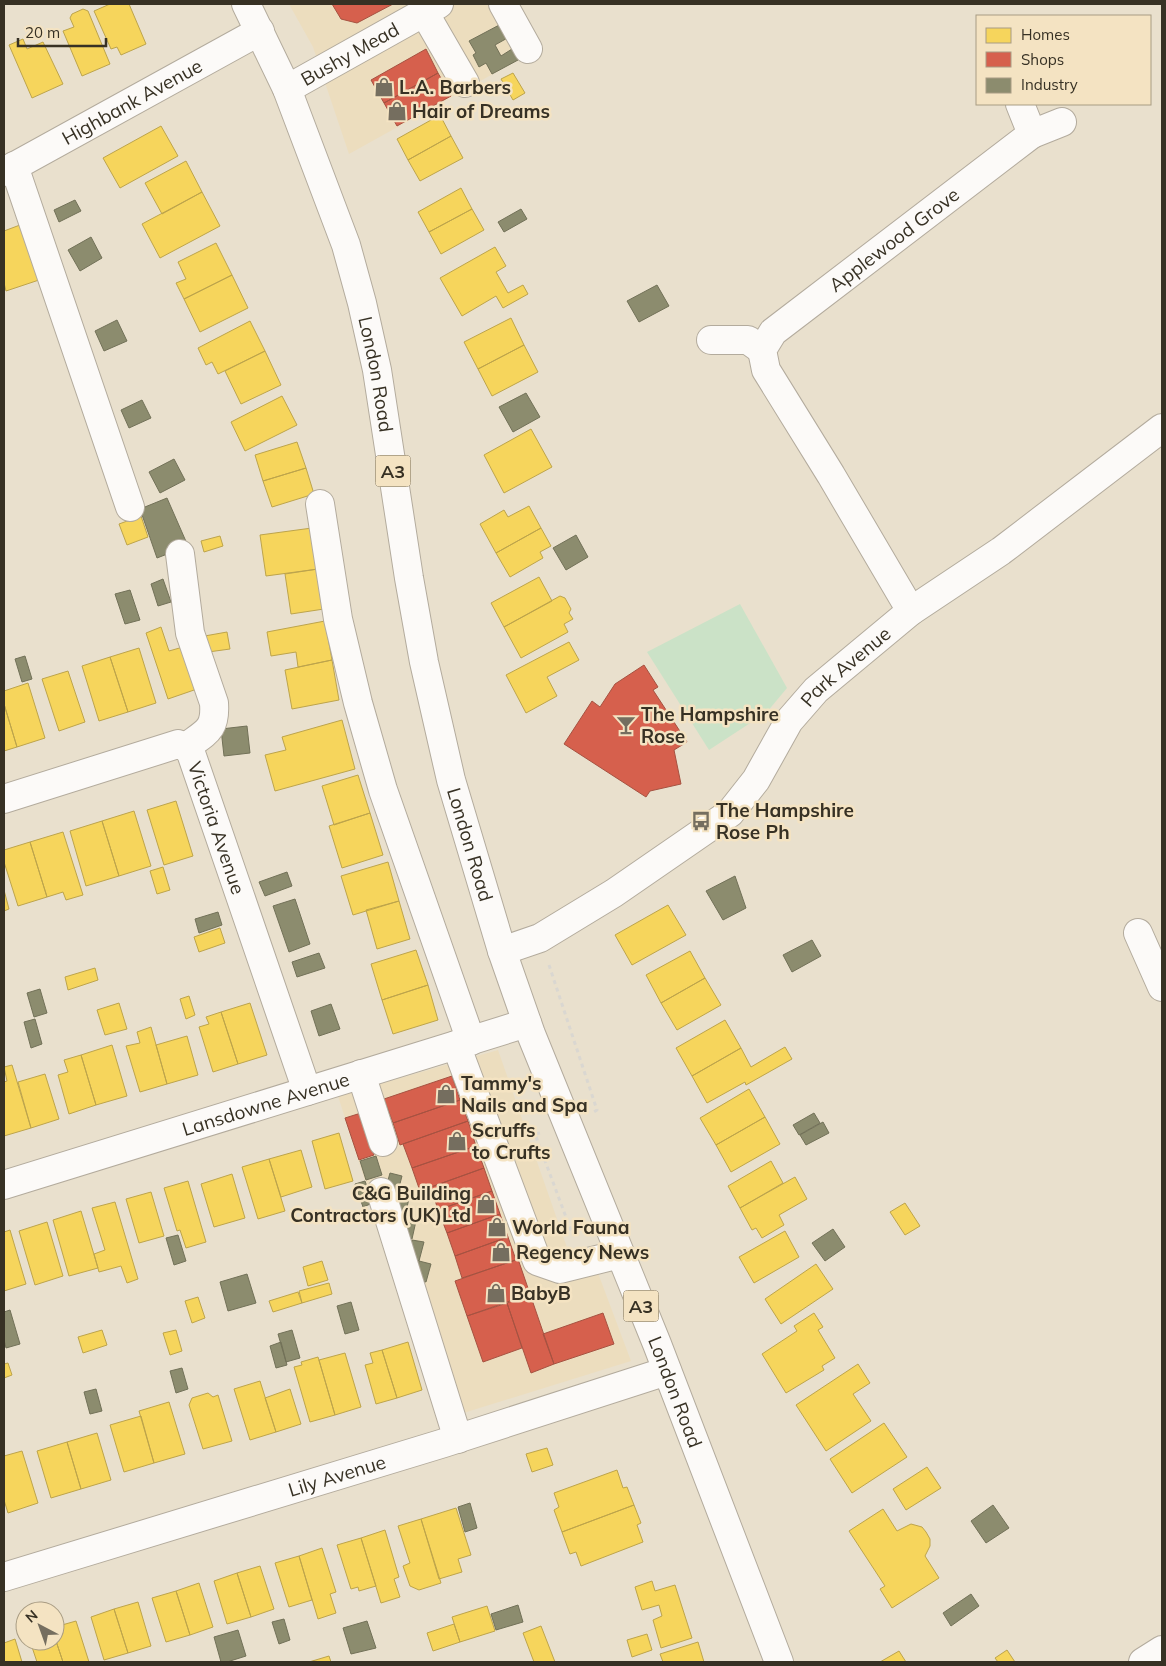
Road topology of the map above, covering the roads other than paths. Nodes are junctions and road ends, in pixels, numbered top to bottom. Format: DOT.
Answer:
graph roads {
  1 [pos="246,4"];
  2 [pos="503,4"];
  3 [pos="432,8"];
  4 [pos="260,31"];
  5 [pos="528,49"];
  6 [pos="465,83"];
  7 [pos="287,89"];
  8 [pos="1020,105"];
  9 [pos="1062,122"];
  10 [pos="1032,134"];
  11 [pos="9,169"];
  12 [pos="711,340"];
  13 [pos="762,350"];
  14 [pos="1162,428"];
  15 [pos="320,504"];
  16 [pos="130,507"];
  17 [pos="180,554"];
  18 [pos="911,611"];
  19 [pos="186,747"];
  20 [pos="4,799"];
  21 [pos="1138,933"];
  22 [pos="502,951"];
  23 [pos="1162,987"];
  24 [pos="527,1023"];
  25 [pos="463,1043"];
  26 [pos="361,1074"];
  27 [pos="307,1091"];
  28 [pos="383,1142"];
  29 [pos="4,1185"];
  30 [pos="381,1192"];
  31 [pos="620,1254"];
  32 [pos="667,1371"];
  33 [pos="458,1439"];
  34 [pos="4,1577"];
  35 [pos="779,1662"];
  1 -- 4 [label="street, London Road / A3"];
  2 -- 5 [label="street"];
  3 -- 6 [label="street"];
  3 -- 7 [label="street, Bushy Mead"];
  4 -- 7 [label="street, London Road / A3"];
  4 -- 11 [label="street, Highbank Avenue"];
  7 -- 22 [label="street, London Road / A3"];
  8 -- 10 [label="street"];
  9 -- 10 [label="street, Applewood Grove"];
  10 -- 13 [label="street, Applewood Grove"];
  11 -- 16 [label="street"];
  12 -- 13 [label="street"];
  13 -- 18 [label="street"];
  14 -- 18 [label="street, Park Avenue"];
  15 -- 25 [label="street"];
  17 -- 19 [label="street"];
  18 -- 22 [label="street, Park Avenue"];
  19 -- 20 [label="street, Victoria Avenue"];
  19 -- 27 [label="street, Victoria Avenue"];
  21 -- 23 [label="street"];
  22 -- 24 [label="street, London Road / A3"];
  24 -- 25 [label="street, Lansdowne Avenue"];
  24 -- 31 [label="street, London Road / A3"];
  25 -- 26 [label="street, Lansdowne Avenue"];
  25 -- 31 [label="street"];
  26 -- 27 [label="street, Lansdowne Avenue"];
  26 -- 28 [label="street"];
  27 -- 29 [label="street, Lansdowne Avenue"];
  30 -- 33 [label="street"];
  31 -- 32 [label="street, London Road / A3"];
  32 -- 33 [label="street, Lily Avenue"];
  32 -- 35 [label="street, London Road / A3"];
  33 -- 34 [label="street, Lily Avenue"];
}
